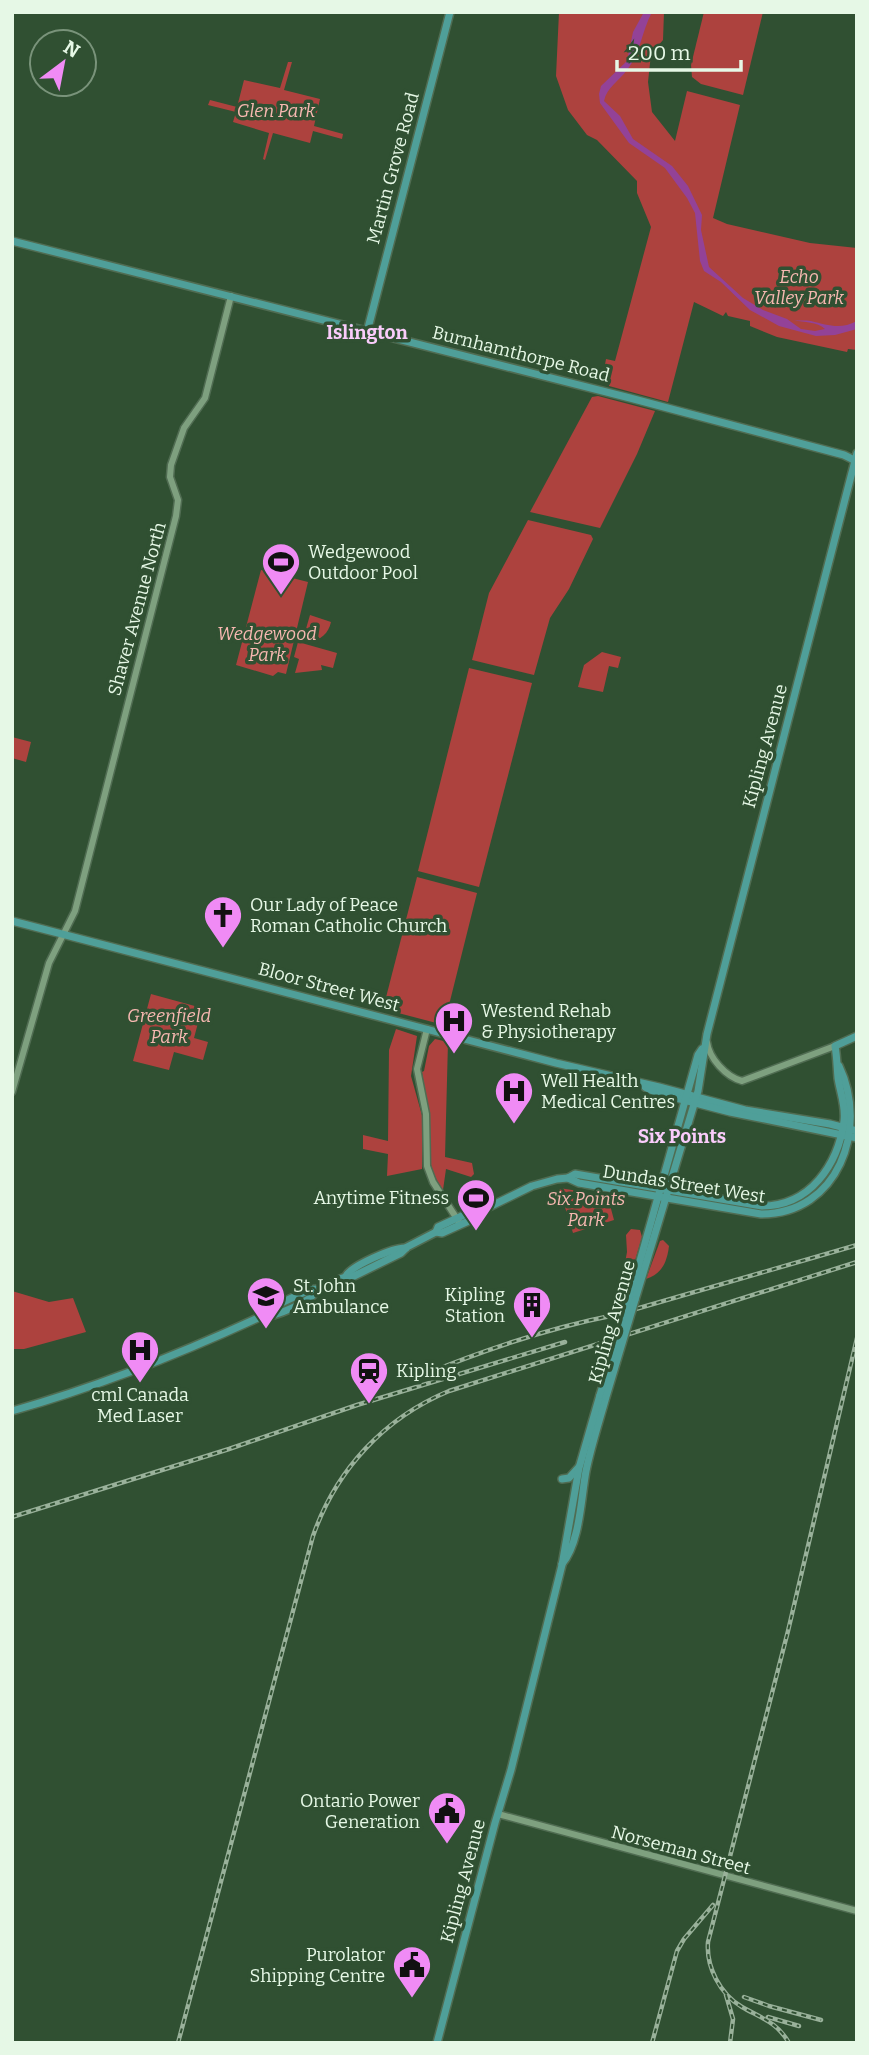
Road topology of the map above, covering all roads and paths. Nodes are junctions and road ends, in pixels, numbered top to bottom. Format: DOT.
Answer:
graph roads {
  1 [pos="450,12"];
  2 [pos="12,241"];
  3 [pos="231,296"];
  4 [pos="367,332"];
  5 [pos="856,458"];
  6 [pos="12,921"];
  7 [pos="64,934"];
  8 [pos="427,1029"];
  9 [pos="707,1034"];
  10 [pos="857,1036"];
  11 [pos="835,1046"];
  12 [pos="704,1047"];
  13 [pos="12,1092"];
  14 [pos="686,1098"];
  15 [pos="695,1100"];
  16 [pos="849,1133"];
  17 [pos="568,1178"];
  18 [pos="665,1189"];
  19 [pos="662,1197"];
  20 [pos="459,1222"];
  21 [pos="603,1396"];
  22 [pos="12,1411"];
  23 [pos="579,1468"];
  24 [pos="575,1493"];
  25 [pos="562,1565"];
  26 [pos="498,1814"];
  27 [pos="857,1911"];
  28 [pos="438,2043"];
  1 -- 4 [label="main road, Martin Grove Road"];
  2 -- 3 [label="main road, Burnhamthorpe Road"];
  3 -- 4 [label="main road, Burnhamthorpe Road"];
  3 -- 7 [label="street, Shaver Avenue North"];
  4 -- 5 [label="main road, Burnhamthorpe Road"];
  5 -- 9 [label="main road, Kipling Avenue"];
  6 -- 7 [label="main road, Bloor Street West"];
  7 -- 8 [label="main road, Bloor Street West"];
  7 -- 13 [label="street, Shaver Avenue North"];
  8 -- 14 [label="main road, Bloor Street West"];
  8 -- 20 [label="street"];
  9 -- 11 [label="street"];
  9 -- 12 [label="main road, Kipling Avenue"];
  10 -- 11 [label="main road"];
  11 -- 16 [label="main road, Dundas Street West"];
  12 -- 14 [label="main road, Kipling Avenue"];
  12 -- 15 [label="main road, Kipling Avenue"];
  14 -- 15 [label="main road, Bloor Street West"];
  14 -- 18 [label="main road, Kipling Avenue"];
  15 -- 16 [label="main road, Bloor Street West"];
  15 -- 18 [label="main road, Kipling Avenue"];
  16 -- 18 [label="main road, Dundas Street West"];
  16 -- 19 [label="main road, Dundas Street West"];
  17 -- 18 [label="main road, Dundas Street West"];
  17 -- 19 [label="main road, Dundas Street West"];
  17 -- 20 [label="main road, Dundas Street West"];
  18 -- 19 [label="main road, Kipling Avenue"];
  19 -- 21 [label="main road, Kipling Avenue, bridge"];
  20 -- 22 [label="main road, Dundas Street West"];
  21 -- 23 [label="main road, Kipling Avenue"];
  21 -- 25 [label="main road, Kipling Avenue"];
  23 -- 24 [label="main road, Kipling Avenue"];
  23 -- 24 [label="main road"];
  24 -- 25 [label="main road, Kipling Avenue"];
  25 -- 26 [label="main road, Kipling Avenue"];
  26 -- 27 [label="street, Norseman Street"];
  26 -- 28 [label="main road, Kipling Avenue"];
}
